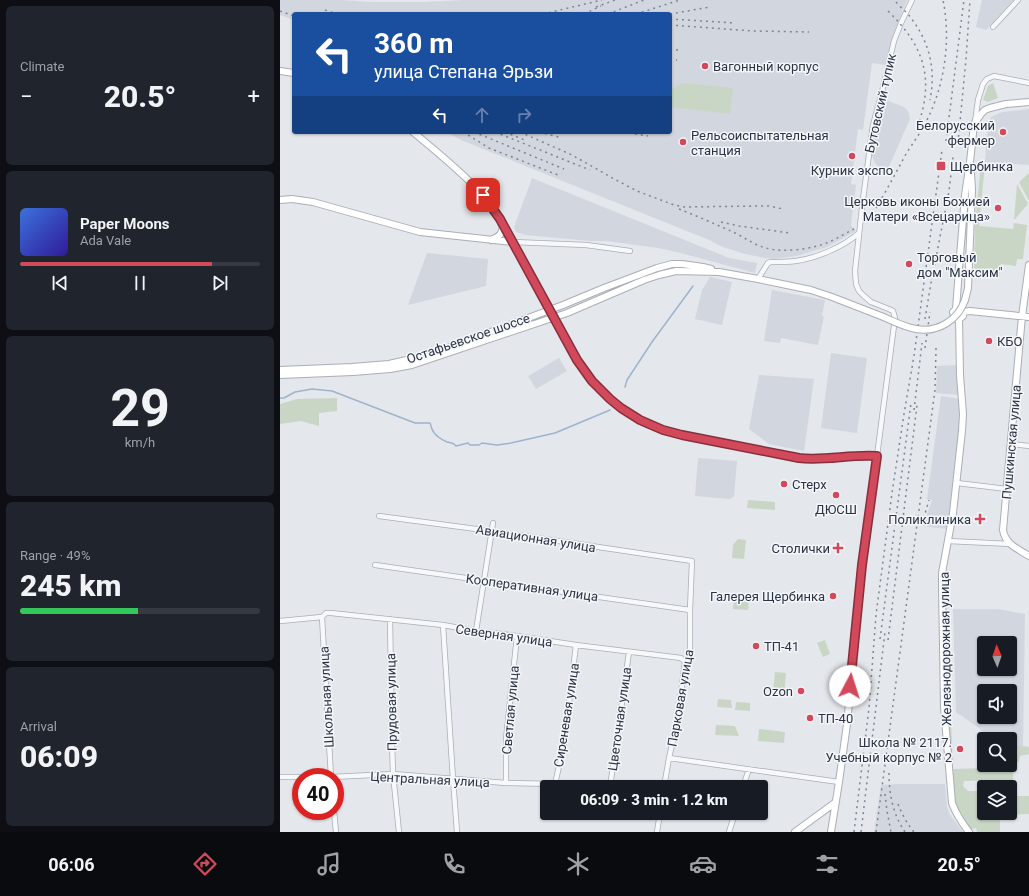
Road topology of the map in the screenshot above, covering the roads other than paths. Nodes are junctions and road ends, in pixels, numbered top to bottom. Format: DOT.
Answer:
graph roads {
  1 [pos="912,0"];
  2 [pos="1018,0"];
  3 [pos="993,27"];
  4 [pos="280,71"];
  5 [pos="292,73"];
  6 [pos="1029,83"];
  7 [pos="1029,102"];
  8 [pos="974,124"];
  9 [pos="415,134"];
  10 [pos="970,162"];
  11 [pos="280,200"];
  12 [pos="503,224"];
  13 [pos="859,233"];
  14 [pos="491,240"];
  15 [pos="513,242"];
  16 [pos="630,250"];
  17 [pos="1029,265"];
  18 [pos="719,272"];
  19 [pos="758,279"];
  20 [pos="956,309"];
  21 [pos="550,310"];
  22 [pos="963,312"];
  23 [pos="1026,316"];
  24 [pos="554,317"];
  25 [pos="959,319"];
  26 [pos="280,370"];
  27 [pos="280,375"];
  28 [pos="1011,444"];
  29 [pos="1029,446"];
  30 [pos="877,456"];
  31 [pos="957,483"];
  32 [pos="1007,489"];
  33 [pos="380,516"];
  34 [pos="493,523"];
  35 [pos="491,530"];
  36 [pos="948,541"];
  37 [pos="1011,544"];
  38 [pos="1029,556"];
  39 [pos="692,561"];
  40 [pos="375,565"];
  41 [pos="484,580"];
  42 [pos="690,610"];
  43 [pos="322,617"];
  44 [pos="390,619"];
  45 [pos="280,621"];
  46 [pos="443,626"];
  47 [pos="476,632"];
  48 [pos="517,636"];
  49 [pos="576,645"];
  50 [pos="629,652"];
  51 [pos="685,662"];
  52 [pos="669,758"];
  53 [pos="330,768"];
  54 [pos="749,769"];
  55 [pos="393,774"];
  56 [pos="344,776"];
  57 [pos="280,777"];
  58 [pos="292,777"];
  59 [pos="453,779"];
  60 [pos="556,780"];
  61 [pos="611,780"];
  62 [pos="665,780"];
  63 [pos="745,780"];
  64 [pos="839,782"];
  65 [pos="506,783"];
  66 [pos="540,784"];
  67 [pos="836,802"];
  68 [pos="335,820"];
  69 [pos="659,820"];
  70 [pos="733,820"];
  71 [pos="336,832"];
  72 [pos="399,832"];
  73 [pos="457,832"];
  74 [pos="657,832"];
  75 [pos="730,832"];
  76 [pos="796,832"];
  77 [pos="831,832"];
  78 [pos="969,832"];
  1 -- 13 [label="street, Бутовский тупик"];
  2 -- 3 [label="street"];
  4 -- 5 [label="main road"];
  6 -- 8 [label="street"];
  7 -- 8 [label="main road"];
  8 -- 10 [label="main road, Железнодорожная улица"];
  9 -- 12 [label="main road"];
  10 -- 19 [label="main road, Остафьевское шоссе, bridge"];
  10 -- 20 [label="main road, Железнодорожная улица"];
  11 -- 14 [label="main road"];
  12 -- 14 [label="main road"];
  12 -- 15 [label="main road"];
  13 -- 19 [label="street"];
  13 -- 30 [label="street"];
  14 -- 15 [label="main road"];
  15 -- 16 [label="street"];
  15 -- 21 [label="main road"];
  17 -- 23 [label="main road, Пушкинская улица"];
  18 -- 19 [label="main road, Остафьевское шоссе"];
  18 -- 21 [label="main road, Остафьевское шоссе"];
  18 -- 24 [label="main road, Остафьевское шоссе"];
  20 -- 22 [label="main road"];
  20 -- 25 [label="main road, Железнодорожная улица"];
  21 -- 24 [label="main road"];
  21 -- 26 [label="main road, Остафьевское шоссе"];
  22 -- 23 [label="main road"];
  22 -- 25 [label="main road"];
  23 -- 28 [label="main road, Пушкинская улица"];
  24 -- 27 [label="main road, Остафьевское шоссе"];
  24 -- 30 [label="main road"];
  25 -- 31 [label="main road, Железнодорожная улица"];
  28 -- 29 [label="street"];
  28 -- 32 [label="main road, Пушкинская улица"];
  30 -- 64 [label="main road"];
  31 -- 32 [label="street"];
  31 -- 36 [label="main road, Железнодорожная улица"];
  32 -- 37 [label="main road, Пушкинская улица"];
  33 -- 35 [label="street, Авиационная улица"];
  34 -- 35 [label="street"];
  35 -- 39 [label="street, Авиационная улица"];
  35 -- 41 [label="street"];
  36 -- 37 [label="street"];
  36 -- 78 [label="main road, Железнодорожная улица"];
  37 -- 38 [label="main road"];
  39 -- 42 [label="street, Парковая улица"];
  40 -- 41 [label="street, Кооперативная улица"];
  41 -- 42 [label="street, Кооперативная улица"];
  41 -- 47 [label="street"];
  42 -- 51 [label="street, Парковая улица"];
  43 -- 44 [label="street, Северная улица"];
  43 -- 45 [label="street, Северная улица"];
  43 -- 53 [label="street, Школьная улица"];
  44 -- 46 [label="street, Северная улица"];
  44 -- 55 [label="street, Прудовая улица"];
  46 -- 47 [label="street, Северная улица"];
  46 -- 59 [label="street"];
  47 -- 48 [label="street, Северная улица"];
  48 -- 49 [label="street, Северная улица"];
  48 -- 65 [label="street, Светлая улица"];
  49 -- 50 [label="street, Северная улица"];
  49 -- 60 [label="street, Сиреневая улица"];
  50 -- 51 [label="street, Северная улица"];
  50 -- 61 [label="street, Цветочная улица"];
  51 -- 52 [label="street, Парковая улица"];
  52 -- 54 [label="street"];
  52 -- 62 [label="street, Парковая улица"];
  54 -- 63 [label="street"];
  54 -- 64 [label="street"];
  55 -- 56 [label="street, Центральная улица"];
  55 -- 59 [label="street, Центральная улица"];
  55 -- 72 [label="street, Прудовая улица"];
  57 -- 58 [label="street, Центральная улица"];
  59 -- 65 [label="street, Центральная улица"];
  59 -- 73 [label="street"];
  64 -- 67 [label="main road"];
  65 -- 66 [label="street, Центральная улица"];
  67 -- 76 [label="main road"];
  67 -- 77 [label="main road"];
  68 -- 71 [label="street"];
  69 -- 74 [label="street"];
  70 -- 75 [label="street"];
}
